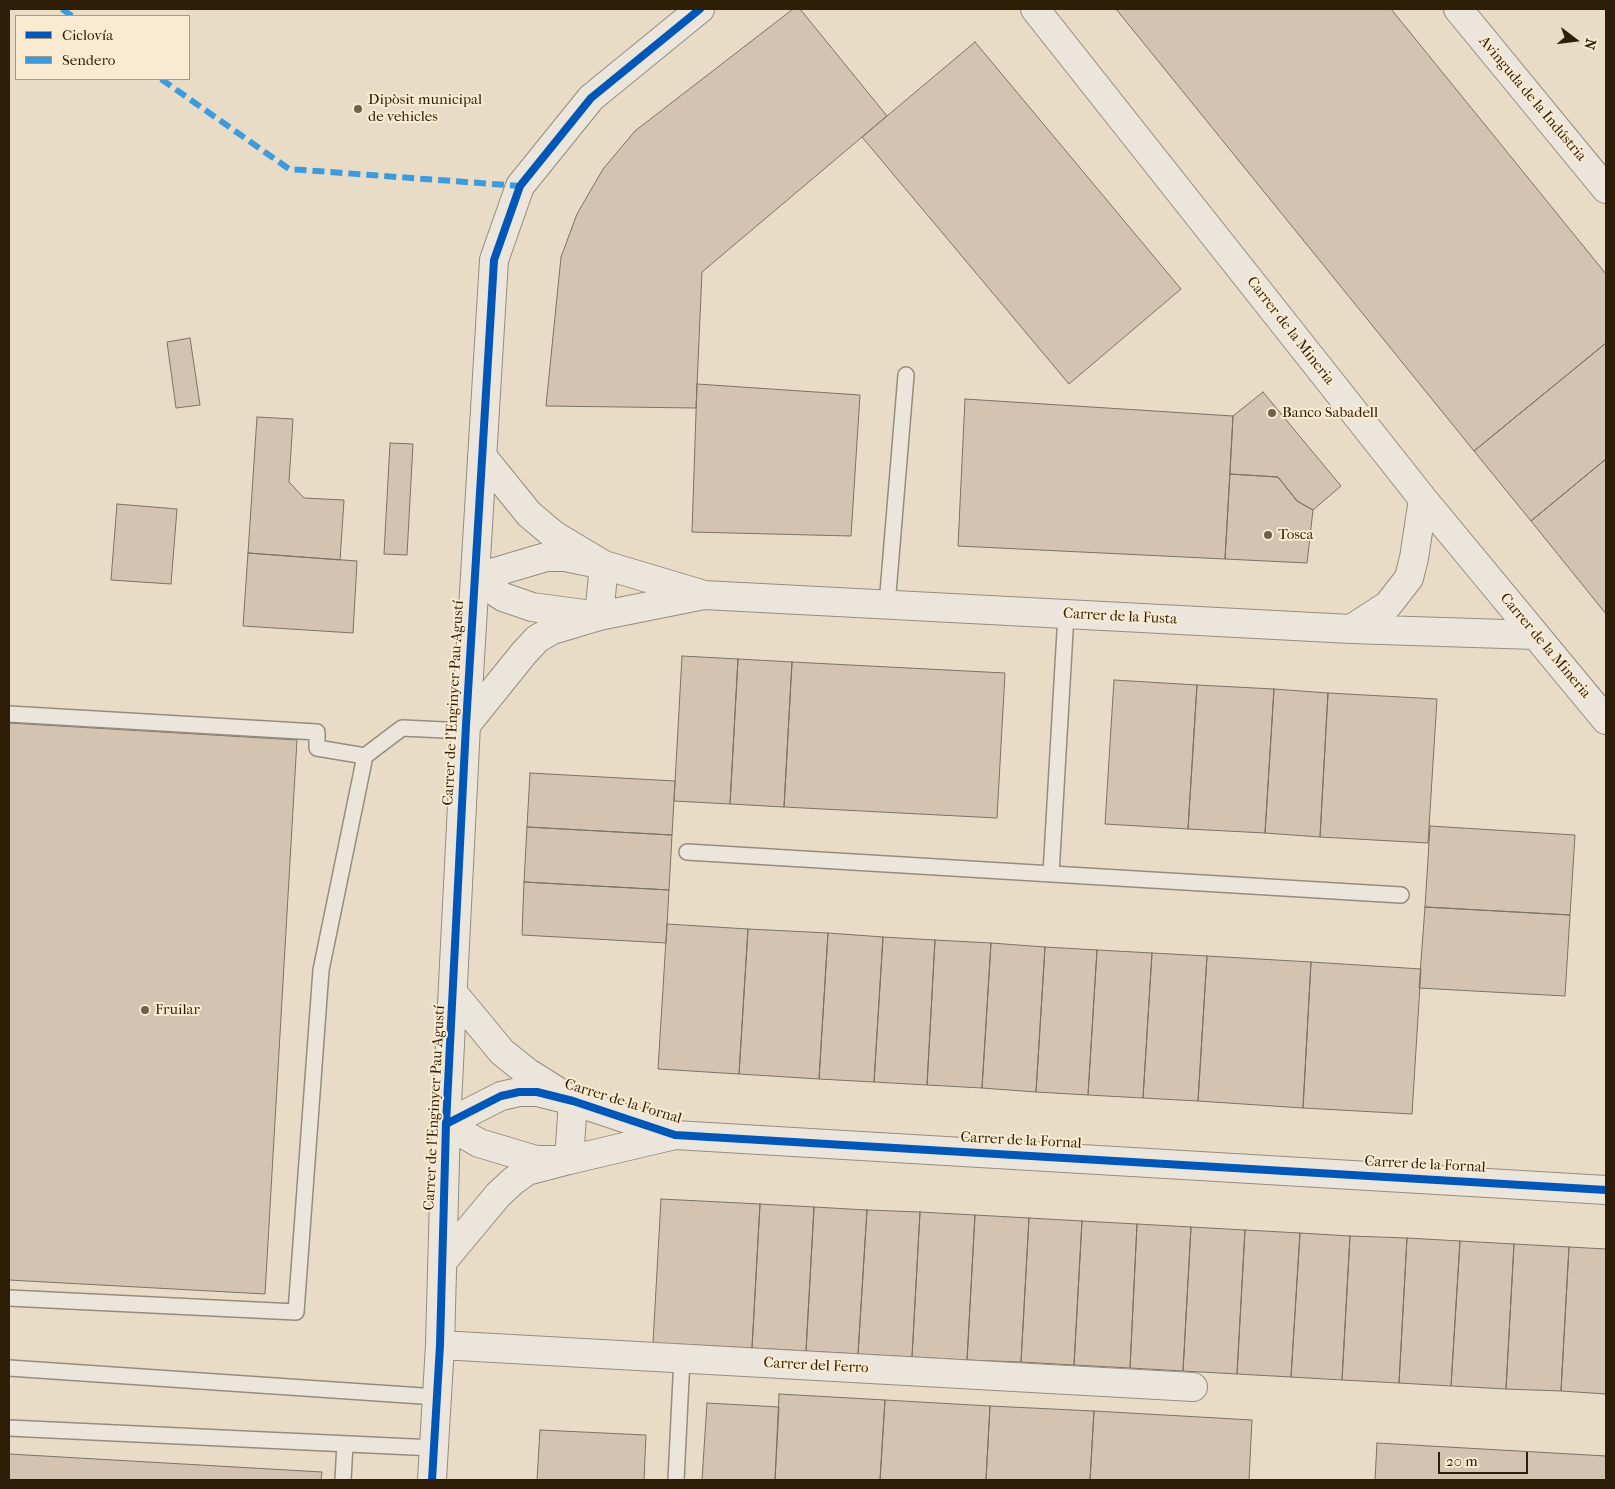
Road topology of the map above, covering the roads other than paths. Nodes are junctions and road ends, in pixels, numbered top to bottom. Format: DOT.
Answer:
graph roads {
  1 [pos="700,9"];
  2 [pos="1035,9"];
  3 [pos="1458,9"];
  4 [pos="1606,189"];
  5 [pos="906,376"];
  6 [pos="482,456"];
  7 [pos="1423,498"];
  8 [pos="604,565"];
  9 [pos="475,578"];
  10 [pos="704,595"];
  11 [pos="887,605"];
  12 [pos="1066,614"];
  13 [pos="599,616"];
  14 [pos="1352,629"];
  15 [pos="1535,635"];
  16 [pos="9,714"];
  17 [pos="1606,720"];
  18 [pos="466,728"];
  19 [pos="365,756"];
  20 [pos="687,852"];
  21 [pos="1051,874"];
  22 [pos="1401,895"];
  23 [pos="454,994"];
  24 [pos="573,1101"];
  25 [pos="446,1124"];
  26 [pos="675,1135"];
  27 [pos="569,1160"];
  28 [pos="1606,1190"];
  29 [pos="443,1261"];
  30 [pos="9,1298"];
  31 [pos="440,1345"];
  32 [pos="682,1358"];
  33 [pos="9,1368"];
  34 [pos="1193,1387"];
  35 [pos="436,1397"];
  36 [pos="9,1428"];
  37 [pos="345,1444"];
  38 [pos="434,1448"];
  39 [pos="343,1480"];
  40 [pos="432,1480"];
  41 [pos="676,1480"];
  1 -- 6 [label="street, Carrer de l'Enginyer Pau Agustí"];
  2 -- 7 [label="street, Carrer de la Mineria"];
  3 -- 4 [label="street, Avinguda de la Indústria"];
  5 -- 11 [label="lane"];
  6 -- 8 [label="street, Carrer de la Fusta"];
  6 -- 9 [label="street, Carrer de l'Enginyer Pau Agustí"];
  7 -- 14 [label="street"];
  7 -- 15 [label="street, Carrer de la Mineria"];
  8 -- 9 [label="street, Carrer de la Fusta"];
  8 -- 10 [label="street, Carrer de la Fusta"];
  8 -- 13 [label="street"];
  9 -- 13 [label="street, Carrer de la Fusta"];
  9 -- 18 [label="street, Carrer de l'Enginyer Pau Agustí"];
  10 -- 11 [label="street, Carrer de la Fusta"];
  10 -- 13 [label="street, Carrer de la Fusta"];
  11 -- 12 [label="street, Carrer de la Fusta"];
  12 -- 14 [label="street, Carrer de la Fusta"];
  12 -- 21 [label="lane"];
  13 -- 18 [label="street, Carrer de la Fusta"];
  14 -- 15 [label="street, Carrer de la Fusta"];
  15 -- 17 [label="street, Carrer de la Mineria"];
  16 -- 19 [label="lane"];
  18 -- 19 [label="lane"];
  18 -- 23 [label="street, Carrer de l'Enginyer Pau Agustí"];
  19 -- 30 [label="lane"];
  20 -- 21 [label="lane"];
  21 -- 22 [label="lane"];
  23 -- 24 [label="street, Carrer de la Fornal"];
  23 -- 25 [label="street, Carrer de l'Enginyer Pau Agustí"];
  24 -- 25 [label="street, Carrer de la Fornal"];
  24 -- 26 [label="street, Carrer de la Fornal"];
  24 -- 27 [label="street, Carrer de la Fornal"];
  25 -- 27 [label="street, Carrer de la Fornal"];
  25 -- 29 [label="street, Carrer de l'Enginyer Pau Agustí"];
  26 -- 27 [label="street, Carrer de la Fornal"];
  26 -- 28 [label="street, Carrer de la Fornal"];
  27 -- 29 [label="street, Carrer de la Fornal"];
  29 -- 31 [label="street, Carrer de l'Enginyer Pau Agustí"];
  31 -- 32 [label="street, Carrer del Ferro"];
  31 -- 35 [label="street, Carrer de l'Enginyer Pau Agustí"];
  32 -- 34 [label="street, Carrer del Ferro"];
  32 -- 41 [label="lane"];
  33 -- 35 [label="lane"];
  35 -- 38 [label="street, Carrer de l'Enginyer Pau Agustí"];
  36 -- 37 [label="lane"];
  37 -- 38 [label="lane"];
  37 -- 39 [label="lane"];
  38 -- 40 [label="street, Carrer de l'Enginyer Pau Agustí"];
}
